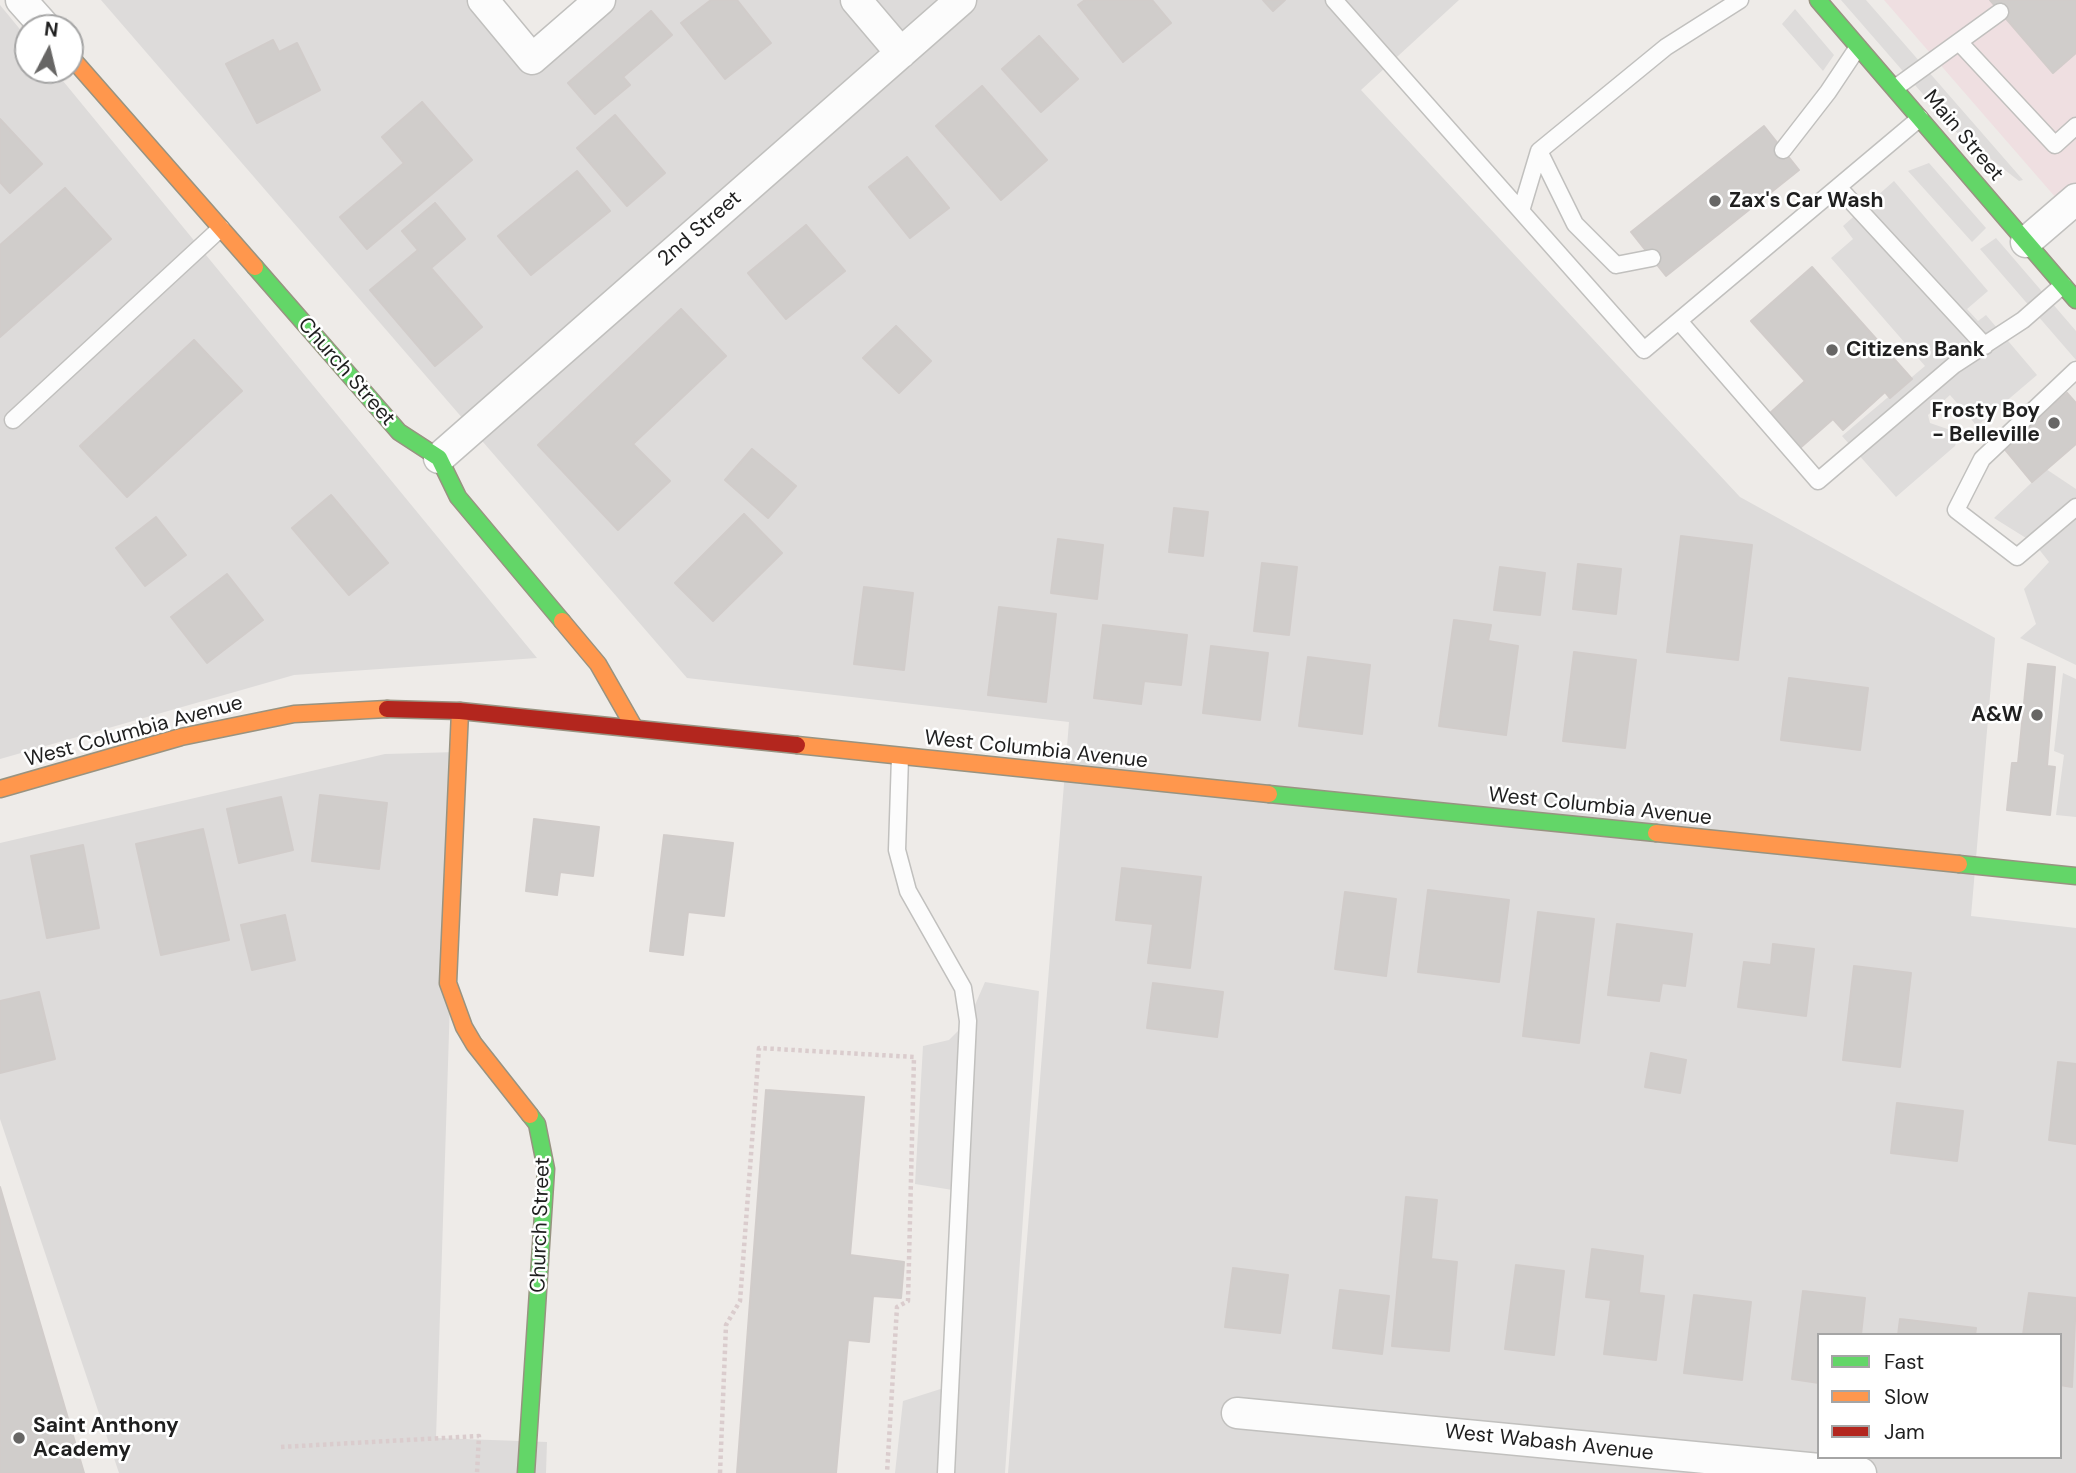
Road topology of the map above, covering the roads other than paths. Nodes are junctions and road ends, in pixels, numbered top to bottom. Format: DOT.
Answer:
graph roads {
  1 [pos="21,0"];
  2 [pos="483,0"];
  3 [pos="600,0"];
  4 [pos="856,0"];
  5 [pos="961,0"];
  6 [pos="1334,0"];
  7 [pos="1740,0"];
  8 [pos="1818,0"];
  9 [pos="2000,12"];
  10 [pos="34,14"];
  11 [pos="1959,42"];
  12 [pos="1859,46"];
  13 [pos="901,53"];
  14 [pos="84,72"];
  15 [pos="1895,88"];
  16 [pos="1920,118"];
  17 [pos="2076,125"];
  18 [pos="1783,150"];
  19 [pos="1539,151"];
  20 [pos="1838,187"];
  21 [pos="2076,199"];
  22 [pos="1521,211"];
  23 [pos="221,228"];
  24 [pos="2026,242"];
  25 [pos="1652,258"];
  26 [pos="2063,285"];
  27 [pos="2076,300"];
  28 [pos="1679,321"];
  29 [pos="1985,346"];
  30 [pos="2076,370"];
  31 [pos="13,420"];
  32 [pos="439,458"];
  33 [pos="2076,508"];
  34 [pos="460,711"];
  35 [pos="634,727"];
  36 [pos="900,757"];
  37 [pos="0,789"];
  38 [pos="2076,876"];
  39 [pos="1237,1413"];
  40 [pos="526,1473"];
  41 [pos="946,1473"];
  42 [pos="1861,1473"];
  1 -- 10 [label="street"];
  2 -- 3 [label="street"];
  4 -- 13 [label="street"];
  5 -- 13 [label="street, 2nd Street"];
  6 -- 22 [label="lane"];
  7 -- 19 [label="lane"];
  8 -- 12 [label="main road, Main Street"];
  9 -- 11 [label="lane"];
  11 -- 15 [label="lane"];
  11 -- 17 [label="lane"];
  12 -- 15 [label="main road, Main Street"];
  12 -- 18 [label="lane"];
  13 -- 32 [label="street, 2nd Street"];
  14 -- 23 [label="main road, Church Street"];
  15 -- 16 [label="main road, Main Street"];
  16 -- 20 [label="lane"];
  16 -- 24 [label="main road, Main Street"];
  19 -- 22 [label="lane"];
  19 -- 25 [label="lane"];
  20 -- 28 [label="lane"];
  20 -- 29 [label="lane"];
  21 -- 24 [label="street"];
  22 -- 28 [label="lane"];
  23 -- 31 [label="lane"];
  23 -- 32 [label="main road, Church Street"];
  24 -- 26 [label="main road, Main Street"];
  26 -- 27 [label="main road, Main Street"];
  26 -- 29 [label="lane"];
  28 -- 29 [label="lane"];
  30 -- 33 [label="lane"];
  32 -- 35 [label="main road"];
  34 -- 35 [label="main road, West Columbia Avenue"];
  34 -- 37 [label="main road, West Columbia Avenue"];
  34 -- 40 [label="main road, Church Street"];
  35 -- 36 [label="main road, West Columbia Avenue"];
  36 -- 38 [label="main road, West Columbia Avenue"];
  36 -- 41 [label="lane"];
  39 -- 42 [label="street, West Wabash Avenue"];
}
